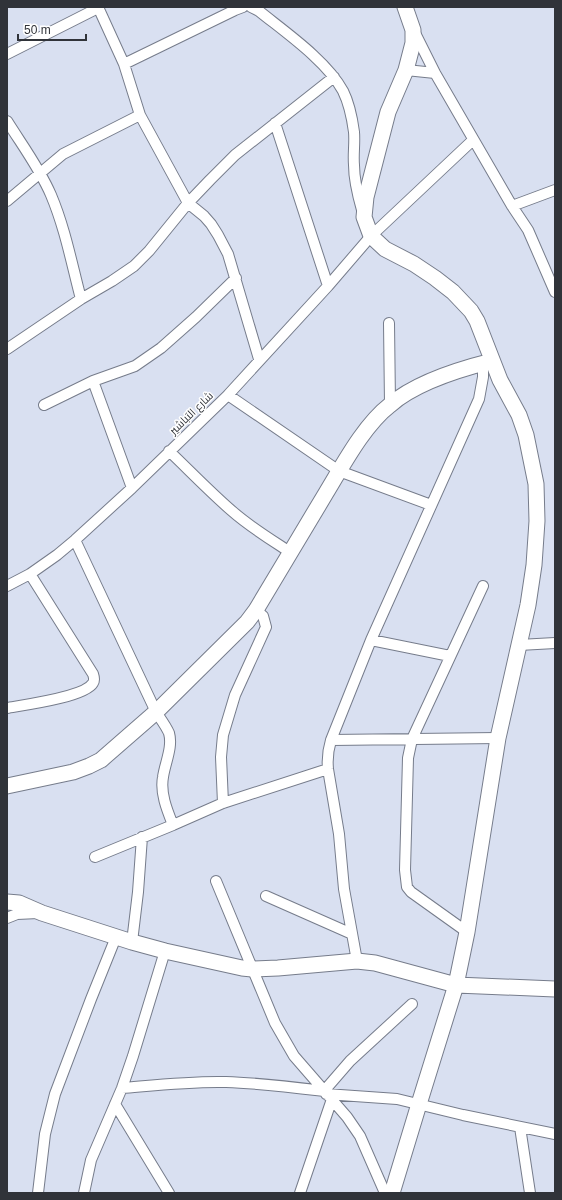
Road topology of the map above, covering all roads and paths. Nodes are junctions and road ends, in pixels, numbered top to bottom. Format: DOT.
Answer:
graph roads {
  1 [pos="98,7"];
  2 [pos="243,7"];
  3 [pos="405,7"];
  4 [pos="256,8"];
  5 [pos="413,30"];
  6 [pos="7,54"];
  7 [pos="124,64"];
  8 [pos="406,70"];
  9 [pos="435,72"];
  10 [pos="334,77"];
  11 [pos="140,115"];
  12 [pos="7,121"];
  13 [pos="275,123"];
  14 [pos="473,140"];
  15 [pos="40,173"];
  16 [pos="555,190"];
  17 [pos="7,201"];
  18 [pos="188,203"];
  19 [pos="512,206"];
  20 [pos="364,217"];
  21 [pos="371,236"];
  22 [pos="236,278"];
  23 [pos="328,286"];
  24 [pos="555,292"];
  25 [pos="80,299"];
  26 [pos="389,323"];
  27 [pos="7,349"];
  28 [pos="259,359"];
  29 [pos="488,362"];
  30 [pos="94,381"];
  31 [pos="228,394"];
  32 [pos="390,404"];
  33 [pos="44,405"];
  34 [pos="169,451"];
  35 [pos="339,471"];
  36 [pos="132,488"];
  37 [pos="431,505"];
  38 [pos="75,540"];
  39 [pos="290,552"];
  40 [pos="30,574"];
  41 [pos="7,586"];
  42 [pos="483,586"];
  43 [pos="256,610"];
  44 [pos="372,640"];
  45 [pos="555,643"];
  46 [pos="519,645"];
  47 [pos="450,656"];
  48 [pos="7,708"];
  49 [pos="156,712"];
  50 [pos="498,738"];
  51 [pos="412,739"];
  52 [pos="331,740"];
  53 [pos="328,769"];
  54 [pos="7,786"];
  55 [pos="223,803"];
  56 [pos="173,825"];
  57 [pos="142,837"];
  58 [pos="95,857"];
  59 [pos="216,881"];
  60 [pos="266,896"];
  61 [pos="7,902"];
  62 [pos="42,913"];
  63 [pos="7,918"];
  64 [pos="467,932"];
  65 [pos="352,934"];
  66 [pos="116,936"];
  67 [pos="132,942"];
  68 [pos="165,951"];
  69 [pos="357,961"];
  70 [pos="252,969"];
  71 [pos="456,985"];
  72 [pos="554,990"];
  73 [pos="412,1004"];
  74 [pos="122,1088"];
  75 [pos="327,1094"];
  76 [pos="115,1104"];
  77 [pos="419,1104"];
  78 [pos="520,1127"];
  79 [pos="555,1134"];
  80 [pos="38,1193"];
  81 [pos="84,1193"];
  82 [pos="169,1193"];
  83 [pos="300,1193"];
  84 [pos="385,1193"];
  85 [pos="392,1193"];
  86 [pos="530,1193"];
  1 -- 6 [label="street"];
  1 -- 7 [label="street"];
  2 -- 7 [label="street"];
  3 -- 5 [label="street"];
  4 -- 10 [label="street"];
  5 -- 8 [label="street"];
  5 -- 9 [label="street"];
  7 -- 11 [label="street"];
  8 -- 9 [label="street"];
  8 -- 20 [label="street"];
  9 -- 14 [label="street"];
  10 -- 13 [label="street"];
  10 -- 20 [label="street"];
  11 -- 15 [label="street"];
  11 -- 18 [label="street"];
  12 -- 15 [label="street"];
  13 -- 18 [label="street"];
  13 -- 23 [label="street"];
  14 -- 19 [label="street"];
  14 -- 21 [label="street, شارع التباشير"];
  15 -- 17 [label="street"];
  15 -- 25 [label="street"];
  16 -- 19 [label="street"];
  18 -- 22 [label="street"];
  18 -- 25 [label="street"];
  19 -- 24 [label="street"];
  20 -- 21 [label="street"];
  21 -- 23 [label="street, شارع التباشير"];
  21 -- 29 [label="street"];
  22 -- 28 [label="street"];
  22 -- 30 [label="street"];
  23 -- 28 [label="street, شارع التباشير"];
  25 -- 27 [label="street"];
  26 -- 32 [label="street"];
  28 -- 31 [label="street, شارع التباشير"];
  29 -- 32 [label="street"];
  29 -- 37 [label="street"];
  29 -- 46 [label="street"];
  30 -- 33 [label="street"];
  30 -- 36 [label="street"];
  31 -- 34 [label="street, شارع التباشير"];
  31 -- 35 [label="street"];
  32 -- 35 [label="street"];
  34 -- 36 [label="street, شارع التباشير"];
  34 -- 39 [label="street"];
  35 -- 37 [label="street"];
  35 -- 39 [label="street"];
  36 -- 38 [label="street, شارع التباشير"];
  37 -- 44 [label="street"];
  38 -- 40 [label="street, شارع التباشير"];
  38 -- 49 [label="street"];
  39 -- 43 [label="street"];
  40 -- 41 [label="street, شارع التباشير"];
  40 -- 48 [label="street"];
  42 -- 47 [label="street"];
  43 -- 49 [label="street"];
  43 -- 55 [label="street"];
  44 -- 47 [label="street"];
  44 -- 52 [label="street"];
  45 -- 46 [label="street"];
  46 -- 50 [label="street"];
  47 -- 51 [label="street"];
  49 -- 54 [label="street"];
  49 -- 56 [label="street"];
  50 -- 51 [label="street"];
  50 -- 64 [label="street"];
  51 -- 52 [label="street"];
  51 -- 64 [label="street"];
  52 -- 53 [label="street"];
  53 -- 55 [label="street"];
  53 -- 65 [label="street"];
  55 -- 56 [label="street"];
  56 -- 57 [label="street"];
  57 -- 58 [label="street"];
  57 -- 67 [label="street"];
  59 -- 70 [label="street"];
  60 -- 65 [label="street"];
  61 -- 62 [label="street"];
  62 -- 63 [label="street"];
  62 -- 66 [label="street"];
  64 -- 71 [label="street"];
  65 -- 69 [label="street"];
  66 -- 67 [label="street"];
  66 -- 80 [label="street"];
  67 -- 68 [label="street"];
  68 -- 70 [label="street"];
  68 -- 74 [label="street"];
  69 -- 70 [label="street"];
  69 -- 71 [label="street"];
  70 -- 75 [label="street"];
  71 -- 72 [label="street"];
  71 -- 77 [label="street"];
  73 -- 75 [label="street"];
  74 -- 75 [label="street"];
  74 -- 76 [label="street"];
  75 -- 77 [label="street"];
  75 -- 83 [label="street"];
  75 -- 84 [label="street"];
  76 -- 81 [label="street"];
  76 -- 82 [label="street"];
  77 -- 78 [label="street"];
  77 -- 85 [label="street"];
  78 -- 79 [label="street"];
  78 -- 86 [label="street"];
}
